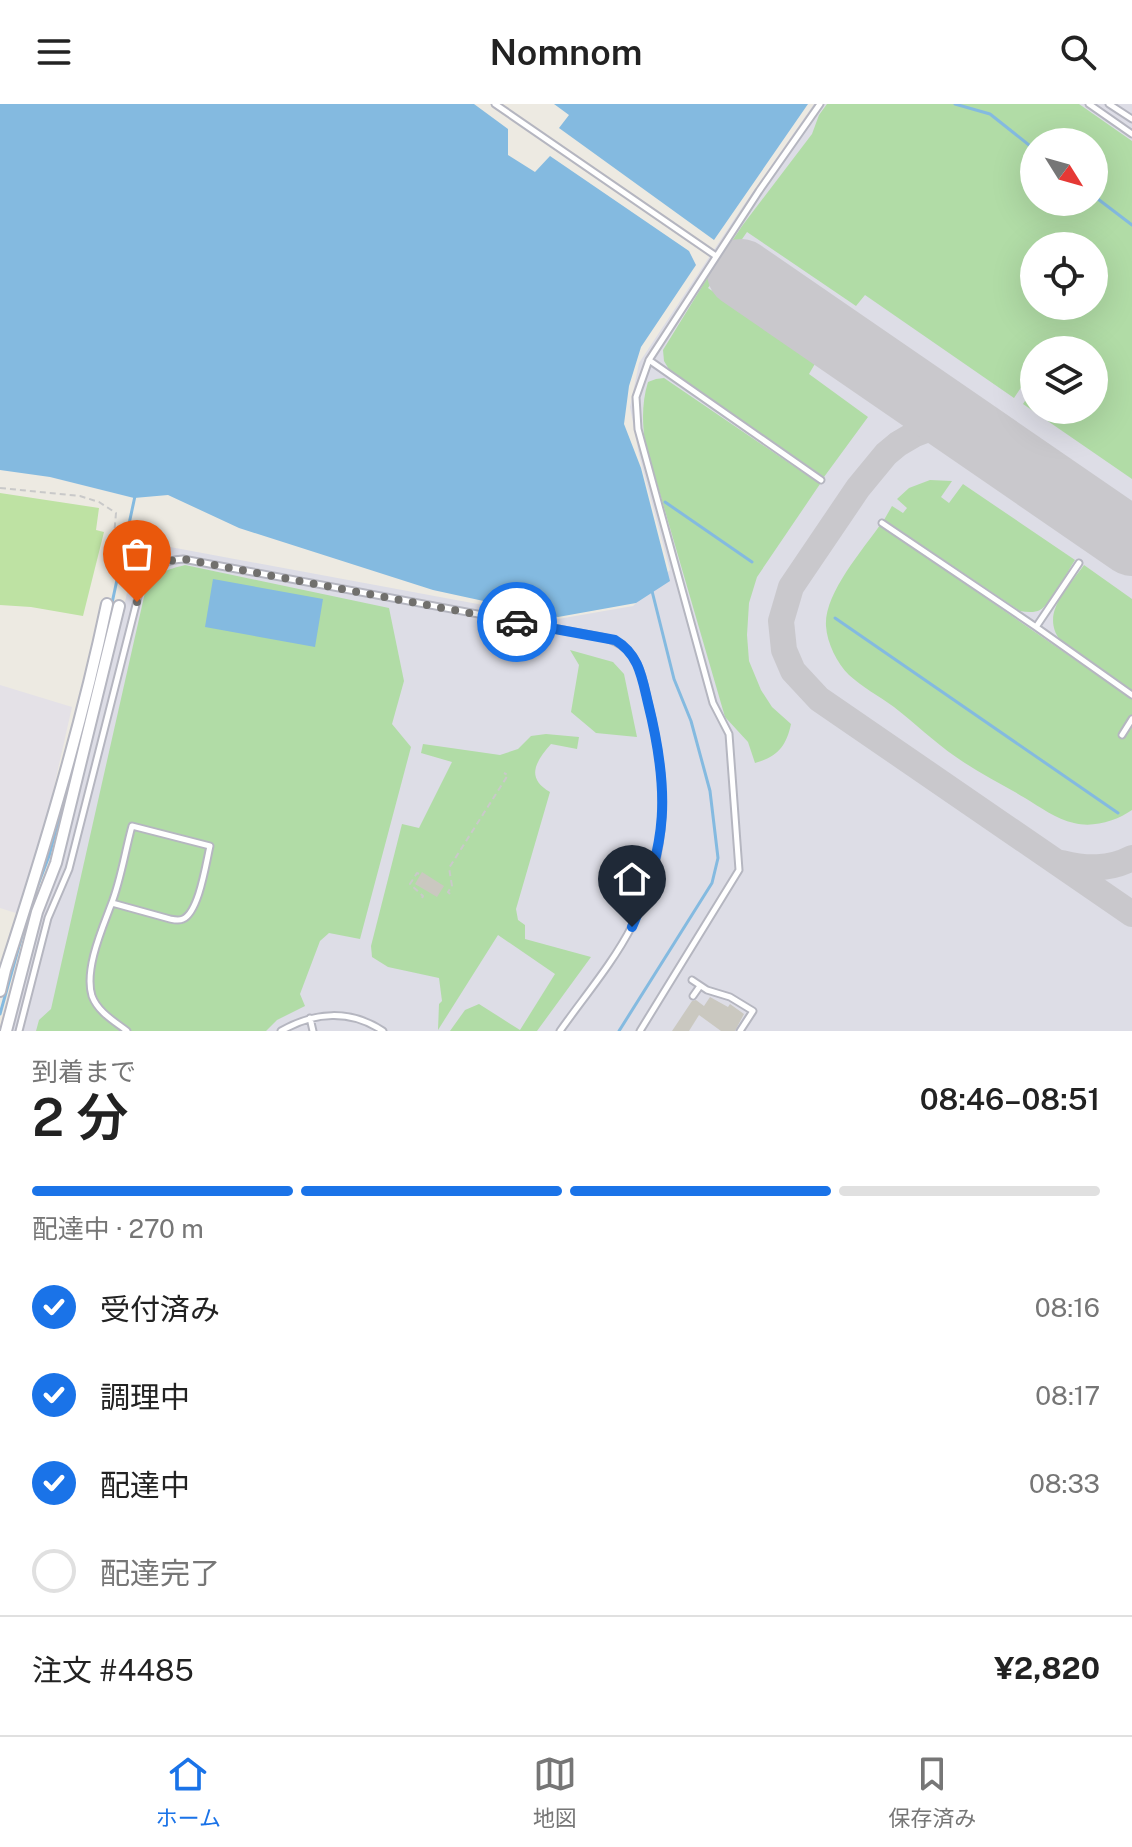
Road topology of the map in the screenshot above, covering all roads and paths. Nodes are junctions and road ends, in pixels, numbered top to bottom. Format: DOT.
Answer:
graph roads {
  1 [pos="495,104"];
  2 [pos="820,104"];
  3 [pos="1089,104"];
  4 [pos="1109,104"];
  5 [pos="1132,119"];
  6 [pos="1132,134"];
  7 [pos="716,256"];
  8 [pos="649,360"];
  9 [pos="821,480"];
  10 [pos="0,488"];
  11 [pos="882,523"];
  12 [pos="114,536"];
  13 [pos="1079,563"];
  14 [pos="107,604"];
  15 [pos="119,606"];
  16 [pos="1036,627"];
  17 [pos="1132,695"];
  18 [pos="1132,719"];
  19 [pos="1122,735"];
  20 [pos="504,773"];
  21 [pos="419,874"];
  22 [pos="450,894"];
  23 [pos="422,898"];
  24 [pos="112,903"];
  25 [pos="5,970"];
  26 [pos="21,975"];
  27 [pos="692,980"];
  28 [pos="700,986"];
  29 [pos="0,991"];
  30 [pos="693,996"];
  31 [pos="310,1018"];
  32 [pos="6,1031"];
  33 [pos="19,1031"];
  34 [pos="127,1031"];
  35 [pos="281,1031"];
  36 [pos="313,1031"];
  37 [pos="383,1031"];
  38 [pos="560,1031"];
  39 [pos="640,1031"];
  40 [pos="740,1031"];
  1 -- 7 [label="lane"];
  2 -- 7 [label="lane"];
  3 -- 6 [label="lane"];
  4 -- 5 [label="lane"];
  7 -- 8 [label="lane"];
  8 -- 9 [label="lane"];
  8 -- 39 [label="lane"];
  10 -- 12 [label="path"];
  11 -- 16 [label="lane"];
  13 -- 16 [label="lane"];
  14 -- 25 [label="street"];
  15 -- 26 [label="street"];
  16 -- 17 [label="lane"];
  18 -- 19 [label="lane"];
  20 -- 22 [label="path"];
  21 -- 23 [label="path"];
  24 -- 24 [label="lane"];
  24 -- 34 [label="lane"];
  25 -- 26 [label="street"];
  25 -- 29 [label="street"];
  26 -- 32 [label="street"];
  27 -- 28 [label="lane"];
  28 -- 30 [label="lane"];
  28 -- 40 [label="lane"];
  31 -- 35 [label="lane"];
  31 -- 36 [label="lane"];
  31 -- 37 [label="lane"];
  33 -- 38 [label="lane"];
}
